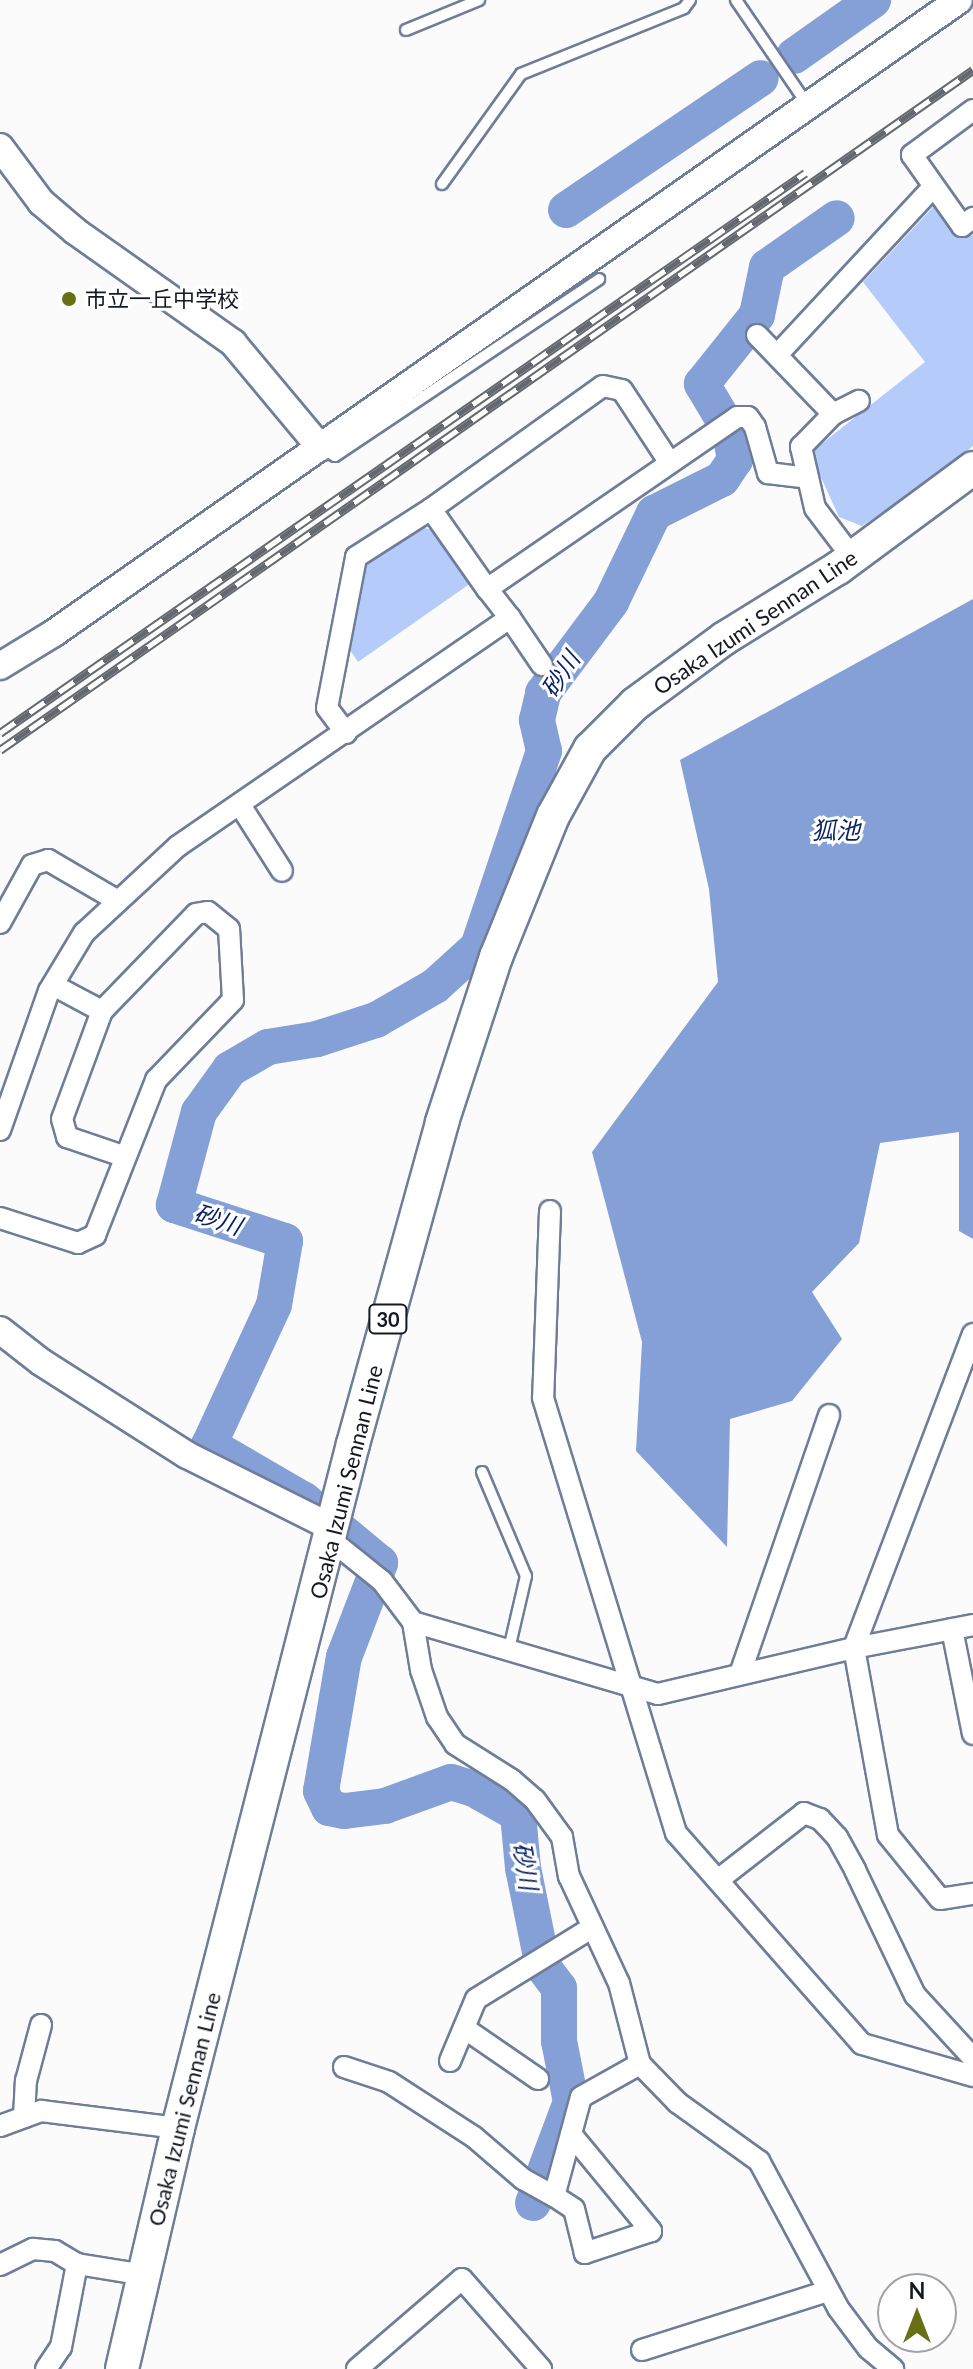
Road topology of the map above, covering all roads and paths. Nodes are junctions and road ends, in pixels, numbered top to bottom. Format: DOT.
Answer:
graph roads {
  1 [pos="479,0"];
  2 [pos="690,0"];
  3 [pos="736,0"];
  4 [pos="959,0"];
  5 [pos="406,30"];
  6 [pos="809,106"];
  7 [pos="973,110"];
  8 [pos="0,147"];
  9 [pos="442,184"];
  10 [pos="933,187"];
  11 [pos="973,218"];
  12 [pos="599,279"];
  13 [pos="757,335"];
  14 [pos="777,355"];
  15 [pos="859,401"];
  16 [pos="833,414"];
  17 [pos="320,447"];
  18 [pos="670,463"];
  19 [pos="973,468"];
  20 [pos="808,478"];
  21 [pos="431,509"];
  22 [pos="852,557"];
  23 [pos="487,589"];
  24 [pos="510,618"];
  25 [pos="542,665"];
  26 [pos="0,666"];
  27 [pos="346,733"];
  28 [pos="240,805"];
  29 [pos="282,871"];
  30 [pos="118,901"];
  31 [pos="0,923"];
  32 [pos="53,985"];
  33 [pos="102,1011"];
  34 [pos="0,1130"];
  35 [pos="123,1156"];
  36 [pos="550,1211"];
  37 [pos="0,1218"];
  38 [pos="0,1330"];
  39 [pos="973,1334"];
  40 [pos="829,1415"];
  41 [pos="482,1472"];
  42 [pos="332,1534"];
  43 [pos="413,1622"];
  44 [pos="967,1623"];
  45 [pos="854,1648"];
  46 [pos="509,1649"];
  47 [pos="740,1674"];
  48 [pos="629,1688"];
  49 [pos="973,1734"];
  50 [pos="718,1880"];
  51 [pos="973,1894"];
  52 [pos="593,1927"];
  53 [pos="41,2025"];
  54 [pos="464,2028"];
  55 [pos="973,2058"];
  56 [pos="450,2061"];
  57 [pos="640,2064"];
  58 [pos="344,2067"];
  59 [pos="973,2076"];
  60 [pos="538,2079"];
  61 [pos="24,2117"];
  62 [pos="0,2126"];
  63 [pos="178,2128"];
  64 [pos="571,2134"];
  65 [pos="554,2196"];
  66 [pos="77,2264"];
  67 [pos="0,2265"];
  68 [pos="144,2275"];
  69 [pos="828,2291"];
  70 [pos="642,2350"];
  71 [pos="46,2369"];
  72 [pos="122,2369"];
  73 [pos="357,2369"];
  74 [pos="541,2369"];
  75 [pos="893,2369"];
  1 -- 5 [label="lane"];
  2 -- 9 [label="lane"];
  3 -- 6 [label="lane"];
  4 -- 6 [label="street"];
  6 -- 17 [label="street"];
  7 -- 10 [label="street"];
  8 -- 17 [label="street"];
  10 -- 11 [label="street"];
  10 -- 14 [label="street"];
  12 -- 17 [label="lane"];
  13 -- 14 [label="street"];
  14 -- 16 [label="street"];
  15 -- 16 [label="street"];
  16 -- 20 [label="street"];
  17 -- 26 [label="street"];
  18 -- 20 [label="street"];
  18 -- 21 [label="street"];
  18 -- 23 [label="street"];
  19 -- 22 [label="main road, Osaka Izumi Sennan Line / 30"];
  20 -- 22 [label="street"];
  21 -- 23 [label="street"];
  21 -- 27 [label="street"];
  22 -- 42 [label="main road, Osaka Izumi Sennan Line / 30"];
  23 -- 24 [label="street"];
  24 -- 25 [label="street"];
  24 -- 27 [label="street"];
  27 -- 28 [label="street"];
  28 -- 29 [label="street"];
  28 -- 30 [label="street"];
  30 -- 31 [label="street"];
  30 -- 32 [label="street"];
  32 -- 33 [label="street"];
  32 -- 34 [label="street"];
  33 -- 35 [label="street"];
  33 -- 35 [label="street"];
  35 -- 37 [label="street"];
  36 -- 48 [label="street"];
  38 -- 42 [label="street"];
  39 -- 45 [label="street"];
  40 -- 47 [label="street"];
  41 -- 46 [label="lane"];
  42 -- 43 [label="street"];
  42 -- 63 [label="main road, Osaka Izumi Sennan Line / 30"];
  43 -- 46 [label="street"];
  43 -- 52 [label="street"];
  44 -- 45 [label="street"];
  44 -- 49 [label="street"];
  45 -- 47 [label="street"];
  45 -- 51 [label="street"];
  46 -- 48 [label="street"];
  47 -- 48 [label="street"];
  48 -- 50 [label="street"];
  50 -- 55 [label="street"];
  50 -- 59 [label="street"];
  52 -- 54 [label="street"];
  52 -- 57 [label="street"];
  53 -- 61 [label="street"];
  54 -- 56 [label="street"];
  54 -- 60 [label="street"];
  57 -- 64 [label="street"];
  57 -- 69 [label="street"];
  58 -- 65 [label="street"];
  61 -- 62 [label="street"];
  61 -- 63 [label="street"];
  63 -- 68 [label="main road, Osaka Izumi Sennan Line / 30"];
  64 -- 65 [label="street"];
  64 -- 65 [label="street"];
  66 -- 67 [label="street"];
  66 -- 68 [label="street"];
  66 -- 71 [label="street"];
  68 -- 72 [label="main road, Osaka Izumi Sennan Line / 30"];
  69 -- 70 [label="street"];
  69 -- 75 [label="street"];
  73 -- 74 [label="street"];
}
